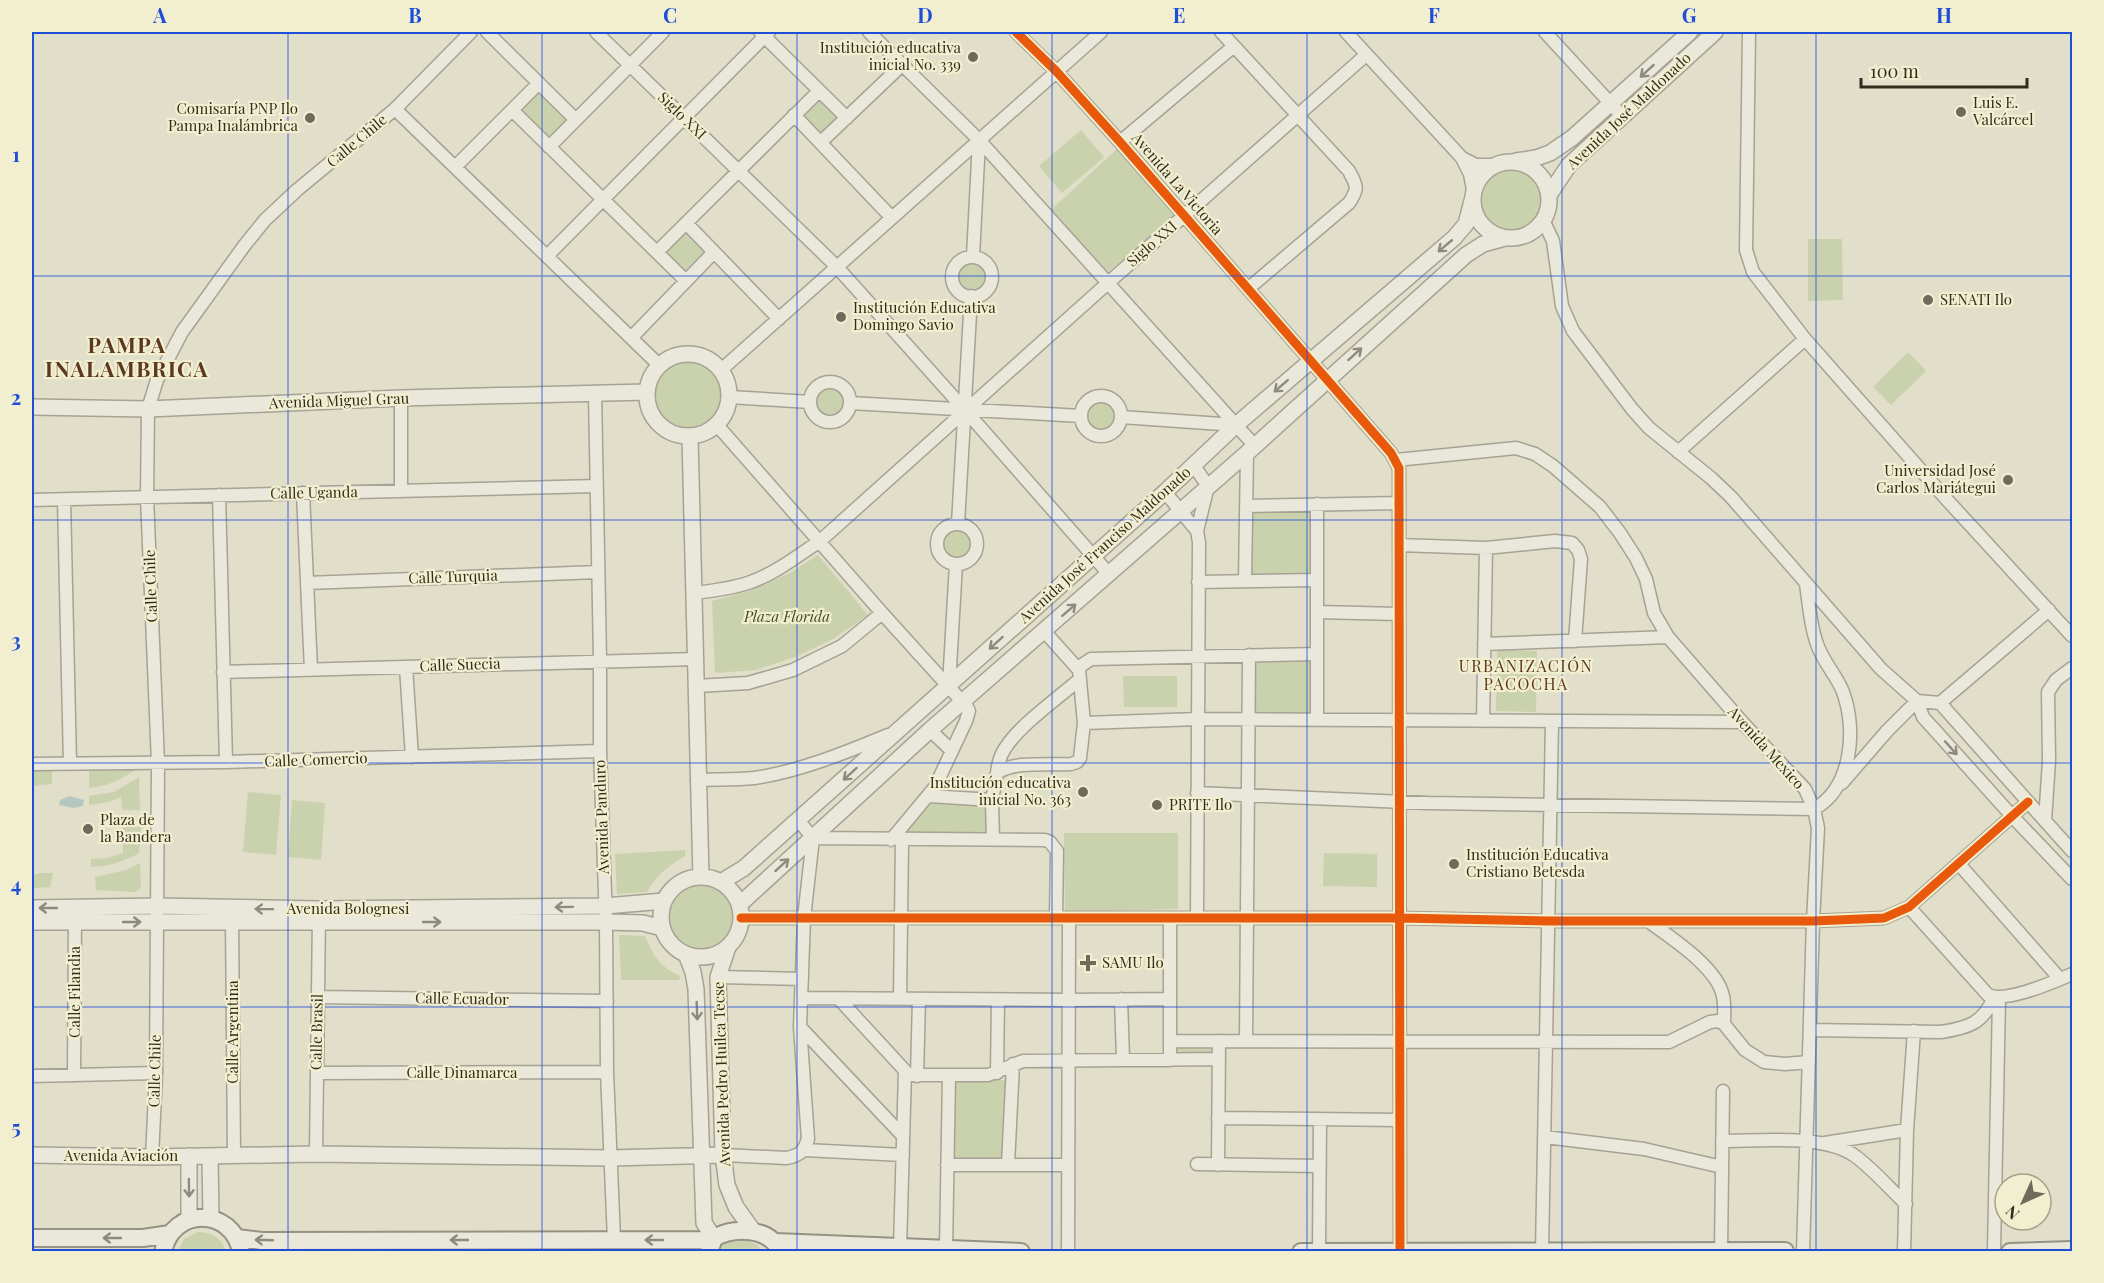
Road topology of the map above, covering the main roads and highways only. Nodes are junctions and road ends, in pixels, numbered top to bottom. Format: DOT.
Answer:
graph roads {
  1 [pos="170,1234"];
  2 [pos="32,1238"];
  3 [pos="712,1243"];
  4 [pos="239,1245"];
  5 [pos="778,1247"];
  6 [pos="881,1249"];
  7 [pos="900,1250"];
  8 [pos="2073,1250"];
  9 [pos="163,1251"];
  10 [pos="1021,1251"];
  11 [pos="1301,1251"];
  12 [pos="1319,1251"];
  13 [pos="1400,1251"];
  14 [pos="1542,1251"];
  15 [pos="1721,1251"];
  16 [pos="1784,1251"];
  17 [pos="1802,1251"];
  18 [pos="2010,1251"];
  1 -- 2 [label="main road, one-way"];
  1 -- 4 [label="main road"];
  1 -- 9 [label="main road"];
  3 -- 4 [label="main road, one-way"];
  3 -- 5 [label="main road"];
  5 -- 6 [label="main road"];
  6 -- 7 [label="main road"];
  7 -- 10 [label="main road"];
  8 -- 18 [label="main road"];
  11 -- 12 [label="main road"];
  12 -- 13 [label="main road"];
  13 -- 14 [label="main road"];
  14 -- 15 [label="main road"];
  15 -- 16 [label="main road"];
  16 -- 17 [label="main road"];
}
